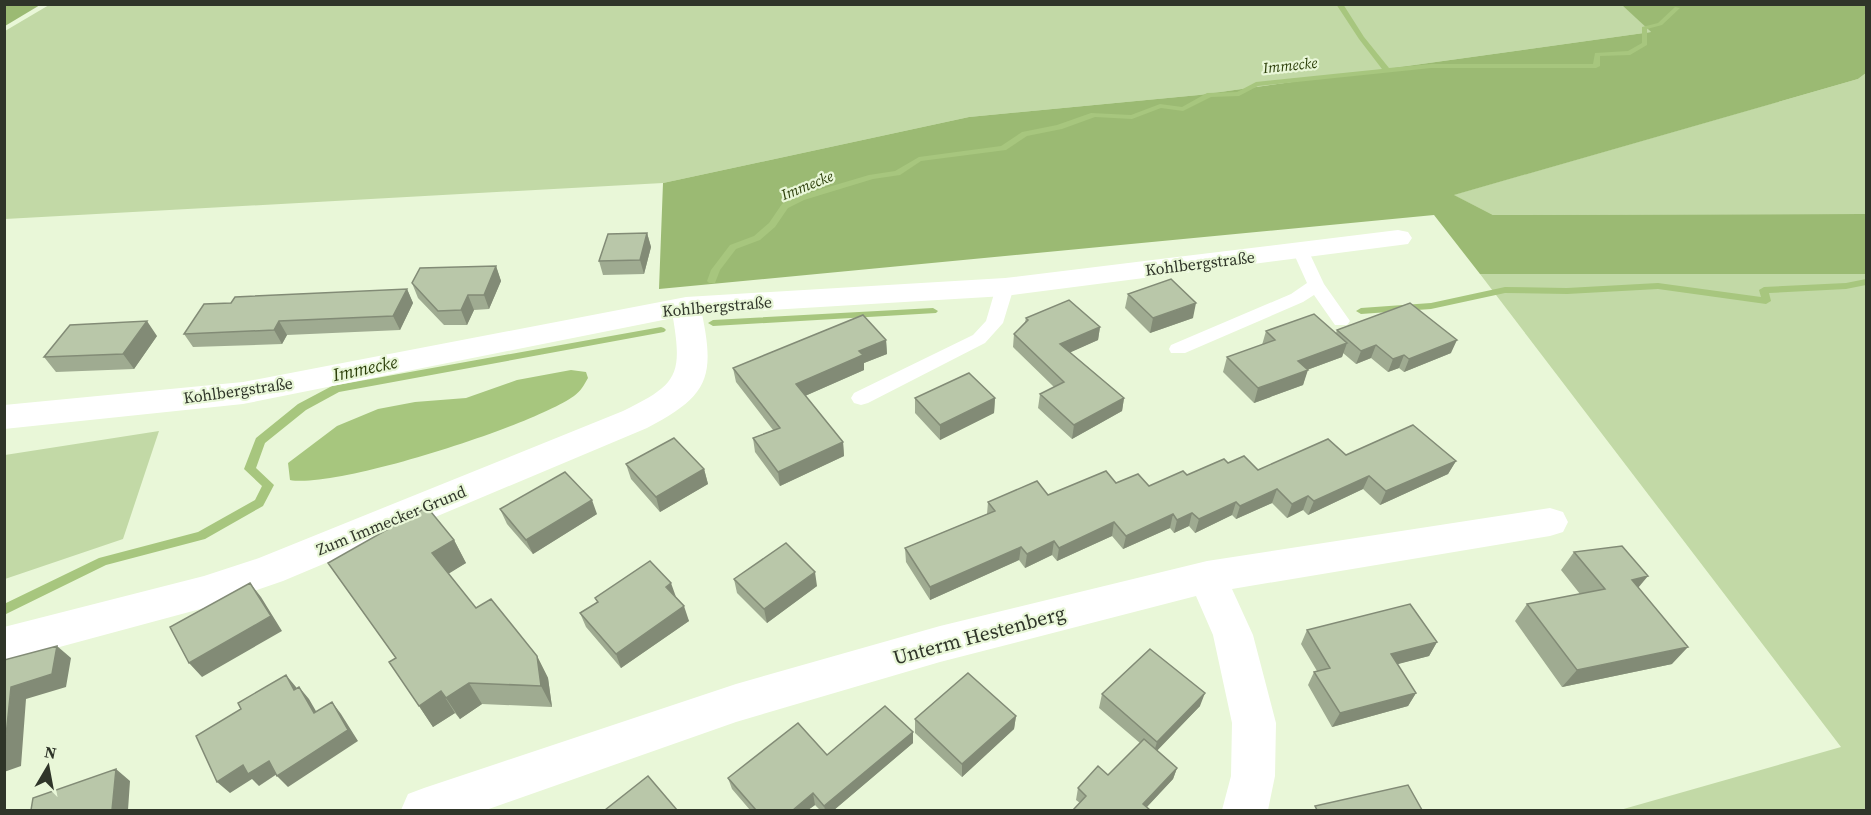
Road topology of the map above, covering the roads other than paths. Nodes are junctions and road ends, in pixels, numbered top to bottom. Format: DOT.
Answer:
graph roads {
  1 [pos="1398,238"];
  2 [pos="1301,252"];
  3 [pos="1316,285"];
  4 [pos="1005,287"];
  5 [pos="686,306"];
  6 [pos="1341,321"];
  7 [pos="1178,349"];
  8 [pos="861,398"];
  9 [pos="4,417"];
  10 [pos="1550,522"];
  11 [pos="1207,577"];
  12 [pos="4,645"];
  13 [pos="424,810"];
  14 [pos="1245,810"];
  1 -- 2 [label="street, Kohlbergstraße"];
  2 -- 3 [label="lane"];
  2 -- 4 [label="street, Kohlbergstraße"];
  3 -- 6 [label="lane"];
  3 -- 7 [label="lane"];
  4 -- 5 [label="street, Kohlbergstraße"];
  4 -- 8 [label="lane"];
  5 -- 9 [label="street, Kohlbergstraße"];
  5 -- 12 [label="street, Zum Immecker Grund"];
  10 -- 11 [label="street, Unterm Hestenberg"];
  11 -- 13 [label="street, Unterm Hestenberg"];
  11 -- 14 [label="street"];
}
